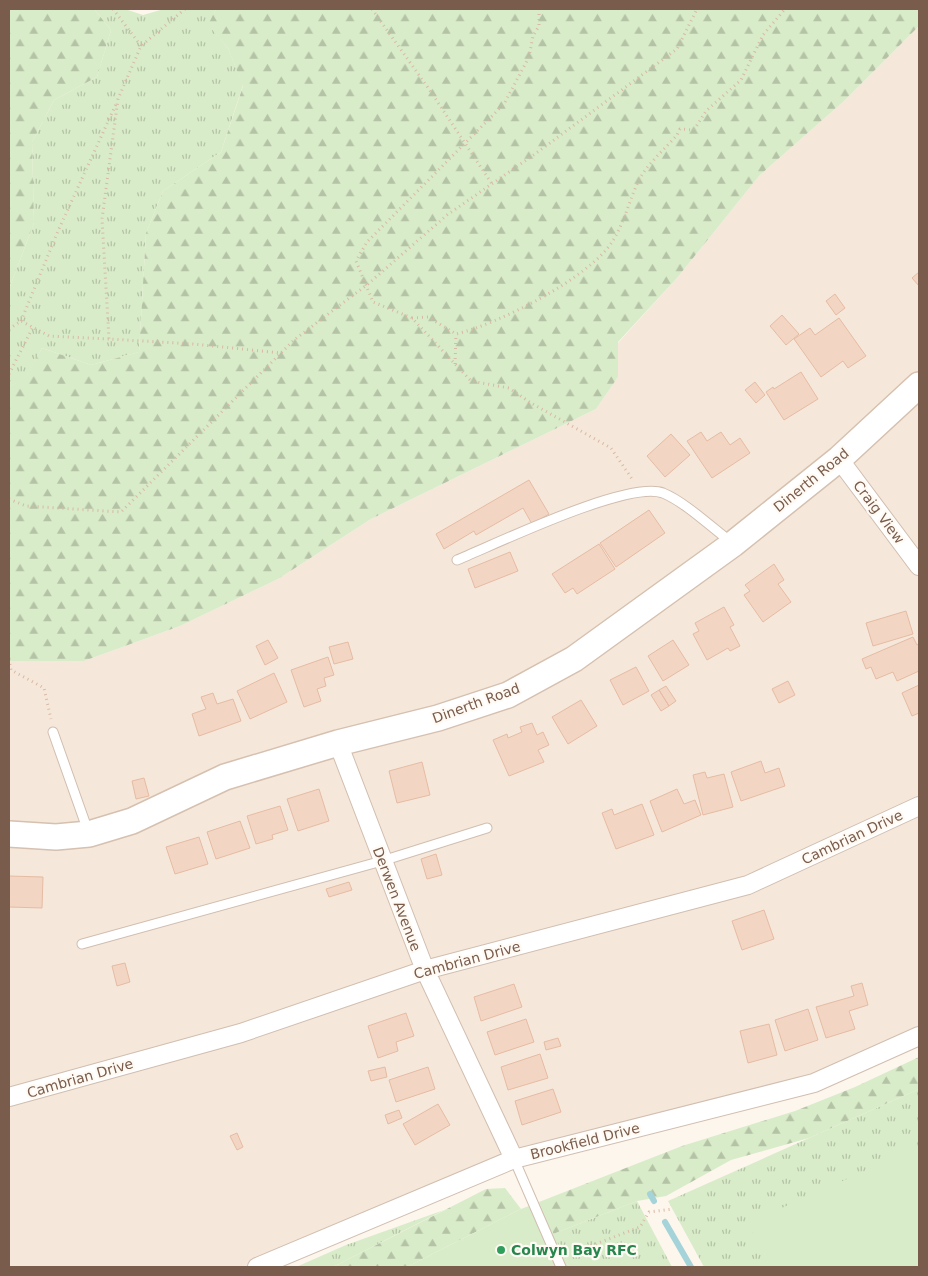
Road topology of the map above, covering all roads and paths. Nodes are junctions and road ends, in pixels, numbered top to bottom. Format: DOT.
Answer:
graph roads {
  1 [pos="113,9"];
  2 [pos="185,9"];
  3 [pos="372,9"];
  4 [pos="539,9"];
  5 [pos="698,9"];
  6 [pos="785,9"];
  7 [pos="141,46"];
  8 [pos="128,78"];
  9 [pos="465,143"];
  10 [pos="492,184"];
  11 [pos="368,284"];
  12 [pos="412,318"];
  13 [pos="21,321"];
  14 [pos="33,327"];
  15 [pos="9,329"];
  16 [pos="456,334"];
  17 [pos="109,339"];
  18 [pos="282,353"];
  19 [pos="455,364"];
  20 [pos="9,374"];
  21 [pos="919,385"];
  22 [pos="839,458"];
  23 [pos="641,492"];
  24 [pos="9,499"];
  25 [pos="733,544"];
  26 [pos="458,560"];
  27 [pos="919,566"];
  28 [pos="9,659"];
  29 [pos="54,732"];
  30 [pos="338,743"];
  31 [pos="919,806"];
  32 [pos="486,828"];
  33 [pos="9,834"];
  34 [pos="89,834"];
  35 [pos="382,861"];
  36 [pos="82,944"];
  37 [pos="425,970"];
  38 [pos="919,1036"];
  39 [pos="9,1098"];
  40 [pos="514,1160"];
  41 [pos="673,1210"];
  42 [pos="559,1263"];
  43 [pos="257,1267"];
  1 -- 7 [label="path"];
  2 -- 7 [label="path"];
  3 -- 9 [label="path"];
  4 -- 9 [label="path"];
  5 -- 10 [label="path"];
  6 -- 16 [label="path"];
  7 -- 8 [label="path"];
  8 -- 13 [label="path"];
  8 -- 17 [label="path"];
  9 -- 10 [label="path"];
  9 -- 11 [label="path"];
  10 -- 11 [label="path"];
  11 -- 12 [label="path"];
  11 -- 18 [label="path"];
  12 -- 16 [label="path"];
  12 -- 19 [label="path"];
  13 -- 14 [label="path"];
  13 -- 15 [label="path"];
  14 -- 17 [label="path"];
  14 -- 20 [label="path"];
  16 -- 19 [label="path"];
  17 -- 18 [label="path"];
  18 -- 24 [label="path"];
  19 -- 23 [label="path"];
  21 -- 22 [label="street, Dinerth Road"];
  22 -- 25 [label="street, Dinerth Road"];
  22 -- 27 [label="street, Craig View"];
  23 -- 25 [label="lane"];
  23 -- 26 [label="lane"];
  25 -- 30 [label="street, Dinerth Road"];
  28 -- 29 [label="path"];
  29 -- 34 [label="lane"];
  30 -- 34 [label="street, Dinerth Road"];
  30 -- 35 [label="street, Derwen Avenue"];
  31 -- 37 [label="street, Cambrian Drive"];
  32 -- 35 [label="lane"];
  33 -- 34 [label="street, Dinerth Road"];
  35 -- 36 [label="lane"];
  35 -- 37 [label="street, Derwen Avenue"];
  37 -- 39 [label="street, Cambrian Drive"];
  37 -- 40 [label="street, Derwen Avenue"];
  38 -- 40 [label="street, Brookfield Drive"];
  40 -- 42 [label="lane"];
  40 -- 43 [label="street, Brookfield Drive"];
  41 -- 42 [label="path"];
}
